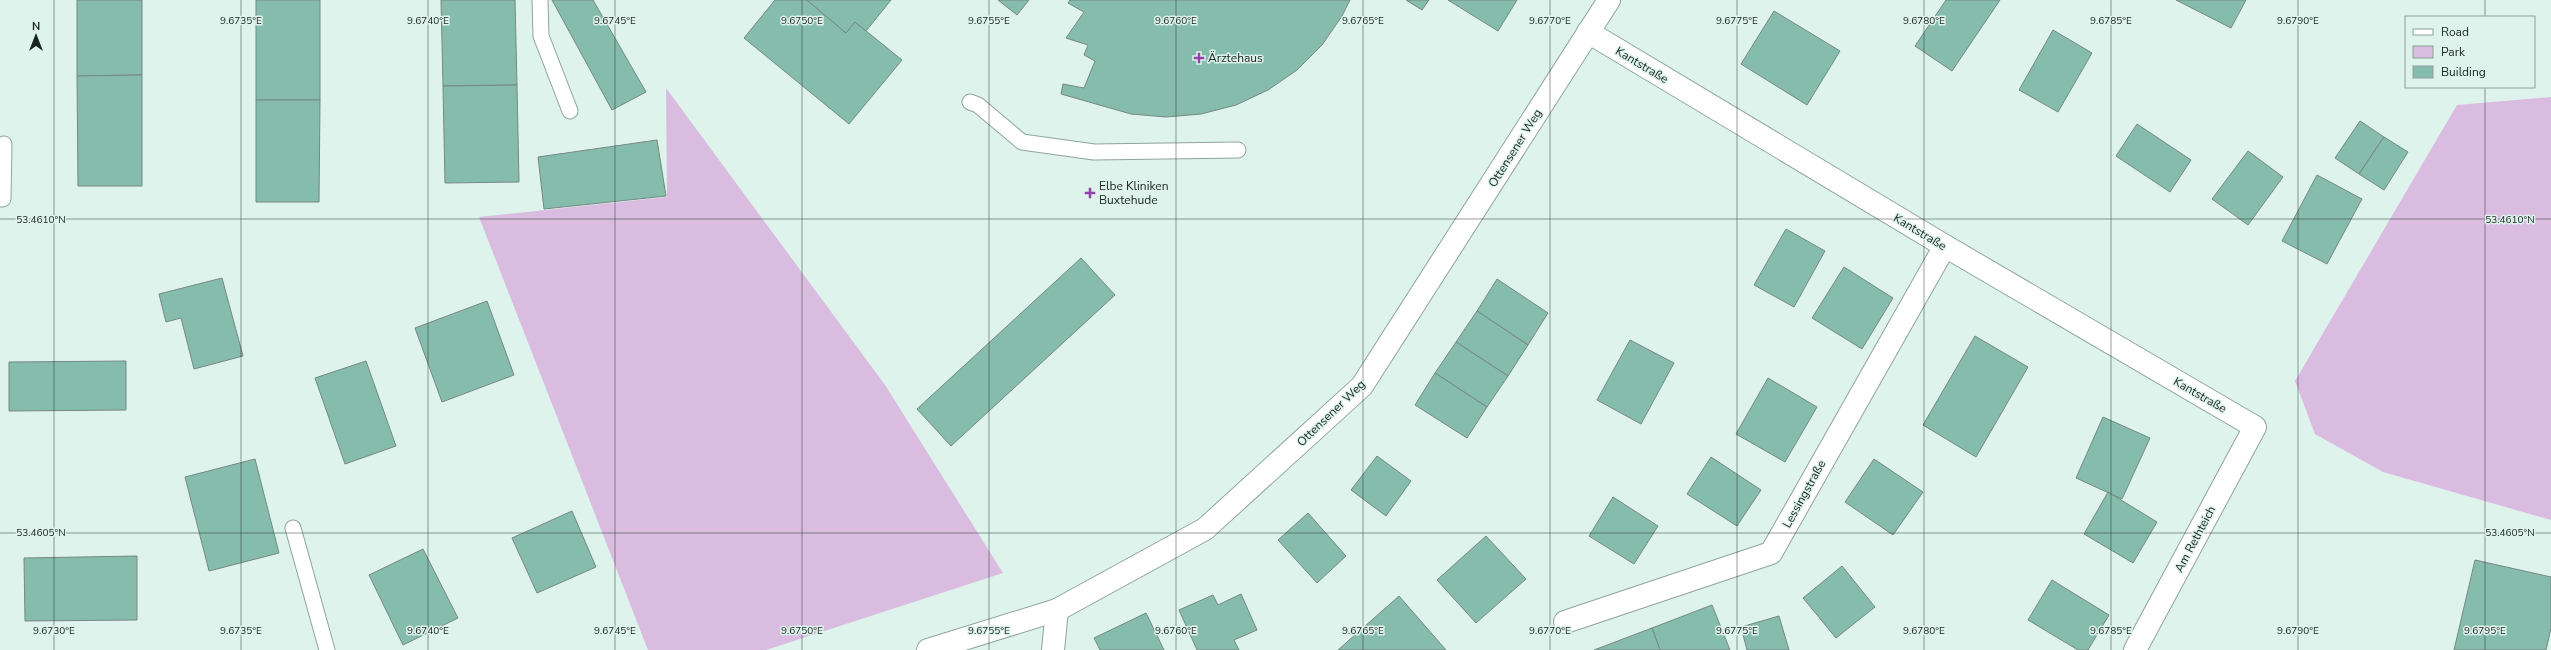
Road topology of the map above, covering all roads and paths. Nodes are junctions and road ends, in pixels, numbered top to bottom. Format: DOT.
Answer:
graph roads {
  1 [pos="540,0"];
  2 [pos="1609,0"];
  3 [pos="1588,32"];
  4 [pos="970,102"];
  5 [pos="570,111"];
  6 [pos="4,144"];
  7 [pos="1238,150"];
  8 [pos="0,199"];
  9 [pos="1945,246"];
  10 [pos="2255,427"];
  11 [pos="294,528"];
  12 [pos="1057,610"];
  13 [pos="1565,622"];
  14 [pos="327,650"];
  15 [pos="928,650"];
  16 [pos="1053,650"];
  17 [pos="2135,650"];
  1 -- 5 [label="lane"];
  2 -- 3 [label="street, Ottensener Weg"];
  3 -- 9 [label="street, Kantstraße"];
  3 -- 12 [label="street, Ottensener Weg"];
  4 -- 7 [label="lane"];
  6 -- 8 [label="lane"];
  9 -- 10 [label="street, Kantstraße"];
  9 -- 13 [label="street, Lessingstraße"];
  10 -- 17 [label="street, Am Rethteich"];
  11 -- 14 [label="lane"];
  12 -- 15 [label="street, Ottensener Weg"];
  12 -- 16 [label="street"];
}
